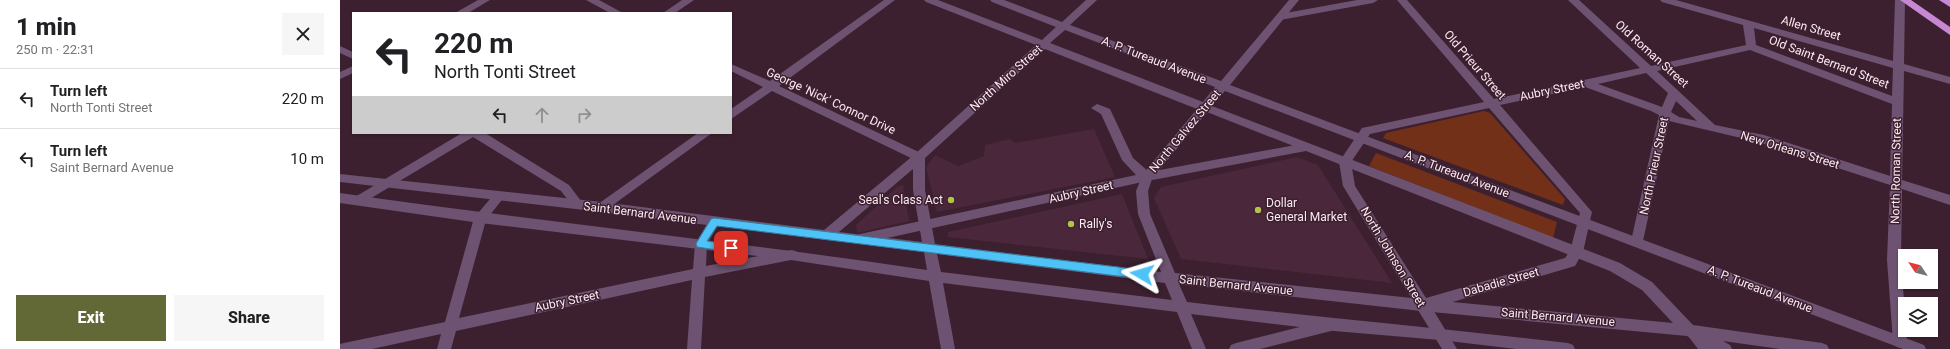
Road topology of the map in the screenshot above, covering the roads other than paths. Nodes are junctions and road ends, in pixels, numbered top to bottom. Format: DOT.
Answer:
graph roads {
  1 [pos="485,0"];
  2 [pos="591,0"];
  3 [pos="689,0"];
  4 [pos="890,0"];
  5 [pos="929,0"];
  6 [pos="996,0"];
  7 [pos="1092,0"];
  8 [pos="1294,0"];
  9 [pos="1373,0"];
  10 [pos="1402,0"];
  11 [pos="1573,0"];
  12 [pos="1665,0"];
  13 [pos="1900,0"];
  14 [pos="1905,0"];
  15 [pos="1913,0"];
  16 [pos="1944,0"];
  17 [pos="1698,4"];
  18 [pos="1950,4"];
  19 [pos="462,12"];
  20 [pos="616,12"];
  21 [pos="670,12"];
  22 [pos="1280,17"];
  23 [pos="1950,23"];
  24 [pos="1748,24"];
  25 [pos="1064,26"];
  26 [pos="1950,32"];
  27 [pos="1043,44"];
  28 [pos="1751,47"];
  29 [pos="340,49"];
  30 [pos="352,55"];
  31 [pos="1900,67"];
  32 [pos="732,68"];
  33 [pos="352,70"];
  34 [pos="1650,70"];
  35 [pos="340,76"];
  36 [pos="1950,81"];
  37 [pos="1585,83"];
  38 [pos="1223,86"];
  39 [pos="770,87"];
  40 [pos="1674,92"];
  41 [pos="1898,102"];
  42 [pos="1491,103"];
  43 [pos="1097,108"];
  44 [pos="1205,108"];
  45 [pos="732,114"];
  46 [pos="1665,114"];
  47 [pos="1713,128"];
  48 [pos="468,134"];
  49 [pos="478,134"];
  50 [pos="705,134"];
  51 [pos="1362,138"];
  52 [pos="1306,147"];
  53 [pos="919,157"];
  54 [pos="1345,162"];
  55 [pos="1147,177"];
  56 [pos="340,178"];
  57 [pos="387,183"];
  58 [pos="1896,183"];
  59 [pos="499,196"];
  60 [pos="340,198"];
  61 [pos="359,200"];
  62 [pos="1950,200"];
  63 [pos="578,205"];
  64 [pos="602,208"];
  65 [pos="480,218"];
  66 [pos="1583,221"];
  67 [pos="714,222"];
  68 [pos="926,226"];
  69 [pos="825,236"];
  70 [pos="858,240"];
  71 [pos="1637,242"];
  72 [pos="700,244"];
  73 [pos="930,249"];
  74 [pos="1576,252"];
  75 [pos="791,256"];
  76 [pos="698,274"];
  77 [pos="935,277"];
  78 [pos="1170,278"];
  79 [pos="1181,305"];
  80 [pos="1421,305"];
  81 [pos="1334,325"];
  82 [pos="451,326"];
  83 [pos="1689,330"];
  84 [pos="1440,334"];
  85 [pos="1900,342"];
  86 [pos="344,349"];
  87 [pos="444,349"];
  88 [pos="694,349"];
  89 [pos="948,349"];
  90 [pos="1199,349"];
  91 [pos="1236,349"];
  92 [pos="1450,349"];
  93 [pos="1568,349"];
  94 [pos="1707,349"];
  95 [pos="1725,349"];
  96 [pos="1822,349"];
  97 [pos="1919,349"];
  1 -- 19 [label="street"];
  2 -- 20 [label="street"];
  3 -- 21 [label="street"];
  4 -- 39 [label="street"];
  5 -- 27 [label="street"];
  6 -- 25 [label="street, A. P. Tureaud Avenue"];
  7 -- 25 [label="street, North Miro Street"];
  8 -- 22 [label="street, North Galvez Street"];
  9 -- 22 [label="street"];
  10 -- 42 [label="street, Old Prieur Street"];
  11 -- 34 [label="street, Old Roman Street"];
  12 -- 17 [label="street, Allen Street"];
  13 -- 31 [label="street, North Roman Street"];
  14 -- 26 [label="highway"];
  15 -- 23 [label="highway"];
  16 -- 18 [label="highway"];
  17 -- 24 [label="street, Allen Street"];
  22 -- 38 [label="street, North Galvez Street"];
  24 -- 28 [label="street"];
  24 -- 31 [label="street, Allen Street"];
  25 -- 27 [label="street, North Miro Street"];
  25 -- 38 [label="street, A. P. Tureaud Avenue"];
  27 -- 44 [label="street"];
  27 -- 53 [label="street, North Miro Street"];
  28 -- 34 [label="street, Aubry Street"];
  28 -- 41 [label="street, Old Saint Bernard Street"];
  29 -- 30 [label="street"];
  31 -- 36 [label="street, Allen Street"];
  31 -- 41 [label="street, North Roman Street"];
  32 -- 39 [label="street, George 'Nick' Connor Drive"];
  33 -- 35 [label="street"];
  34 -- 37 [label="street, Aubry Street"];
  34 -- 40 [label="street, Old Roman Street"];
  37 -- 42 [label="street, Aubry Street"];
  37 -- 46 [label="street, New Orleans Street"];
  38 -- 44 [label="street, North Galvez Street"];
  38 -- 51 [label="street, A. P. Tureaud Avenue"];
  39 -- 45 [label="street"];
  39 -- 53 [label="street, George 'Nick' Connor Drive"];
  40 -- 46 [label="street, North Prieur Street"];
  40 -- 47 [label="street, Old Roman Street"];
  41 -- 58 [label="street, North Roman Street"];
  42 -- 51 [label="street, Aubry Street"];
  42 -- 66 [label="street, Old Prieur Street"];
  43 -- 55 [label="street"];
  44 -- 52 [label="street"];
  44 -- 55 [label="street, North Galvez Street"];
  46 -- 47 [label="street, New Orleans Street"];
  46 -- 71 [label="street, North Prieur Street"];
  47 -- 58 [label="street, New Orleans Street"];
  48 -- 57 [label="street"];
  49 -- 63 [label="street"];
  50 -- 64 [label="street"];
  51 -- 54 [label="street, Aubry Street"];
  51 -- 66 [label="street, A. P. Tureaud Avenue"];
  52 -- 54 [label="street"];
  52 -- 55 [label="street, Aubry Street"];
  53 -- 68 [label="street"];
  53 -- 69 [label="street, North Miro Street"];
  54 -- 74 [label="street"];
  54 -- 80 [label="street, North Johnson Street"];
  55 -- 68 [label="street, Aubry Street"];
  55 -- 78 [label="street, North Galvez Street"];
  56 -- 57 [label="street, Saint Bernard Avenue"];
  57 -- 59 [label="street, Saint Bernard Avenue"];
  57 -- 61 [label="street"];
  58 -- 62 [label="street, New Orleans Street"];
  58 -- 85 [label="street, North Roman Street"];
  59 -- 63 [label="street, Saint Bernard Avenue"];
  59 -- 65 [label="street"];
  60 -- 61 [label="street, Saint Bernard Avenue"];
  61 -- 65 [label="street, Saint Bernard Avenue"];
  63 -- 64 [label="street, Saint Bernard Avenue"];
  64 -- 67 [label="street, Saint Bernard Avenue"];
  65 -- 72 [label="street, Saint Bernard Avenue"];
  65 -- 82 [label="street"];
  66 -- 71 [label="street, A. P. Tureaud Avenue"];
  66 -- 74 [label="street"];
  67 -- 69 [label="street, Saint Bernard Avenue"];
  67 -- 72 [label="street"];
  68 -- 70 [label="street, Aubry Street"];
  68 -- 73 [label="street"];
  69 -- 70 [label="street, Saint Bernard Avenue"];
  70 -- 73 [label="street, Saint Bernard Avenue"];
  71 -- 85 [label="street, A. P. Tureaud Avenue"];
  72 -- 75 [label="street, Saint Bernard Avenue"];
  72 -- 76 [label="street"];
  73 -- 77 [label="street"];
  73 -- 78 [label="street, Saint Bernard Avenue"];
  74 -- 80 [label="street, Dabadie Street"];
  74 -- 83 [label="street"];
  75 -- 76 [label="street, Aubry Street"];
  75 -- 77 [label="street, Saint Bernard Avenue"];
  76 -- 82 [label="street, Aubry Street"];
  76 -- 88 [label="street"];
  77 -- 79 [label="street, Saint Bernard Avenue"];
  77 -- 89 [label="street"];
  78 -- 79 [label="street, North Galvez Street"];
  78 -- 80 [label="street, Saint Bernard Avenue"];
  79 -- 81 [label="street, Saint Bernard Avenue"];
  79 -- 90 [label="street, North Galvez Street"];
  80 -- 83 [label="street, Saint Bernard Avenue"];
  80 -- 84 [label="street, North Johnson Street"];
  81 -- 84 [label="street, Saint Bernard Avenue"];
  81 -- 91 [label="street"];
  82 -- 86 [label="street, Aubry Street"];
  82 -- 87 [label="street"];
  83 -- 94 [label="street"];
  83 -- 95 [label="street"];
  83 -- 96 [label="street, Saint Bernard Avenue"];
  84 -- 92 [label="street, North Johnson Street"];
  84 -- 93 [label="street, Saint Bernard Avenue"];
  85 -- 97 [label="street, A. P. Tureaud Avenue"];
}
